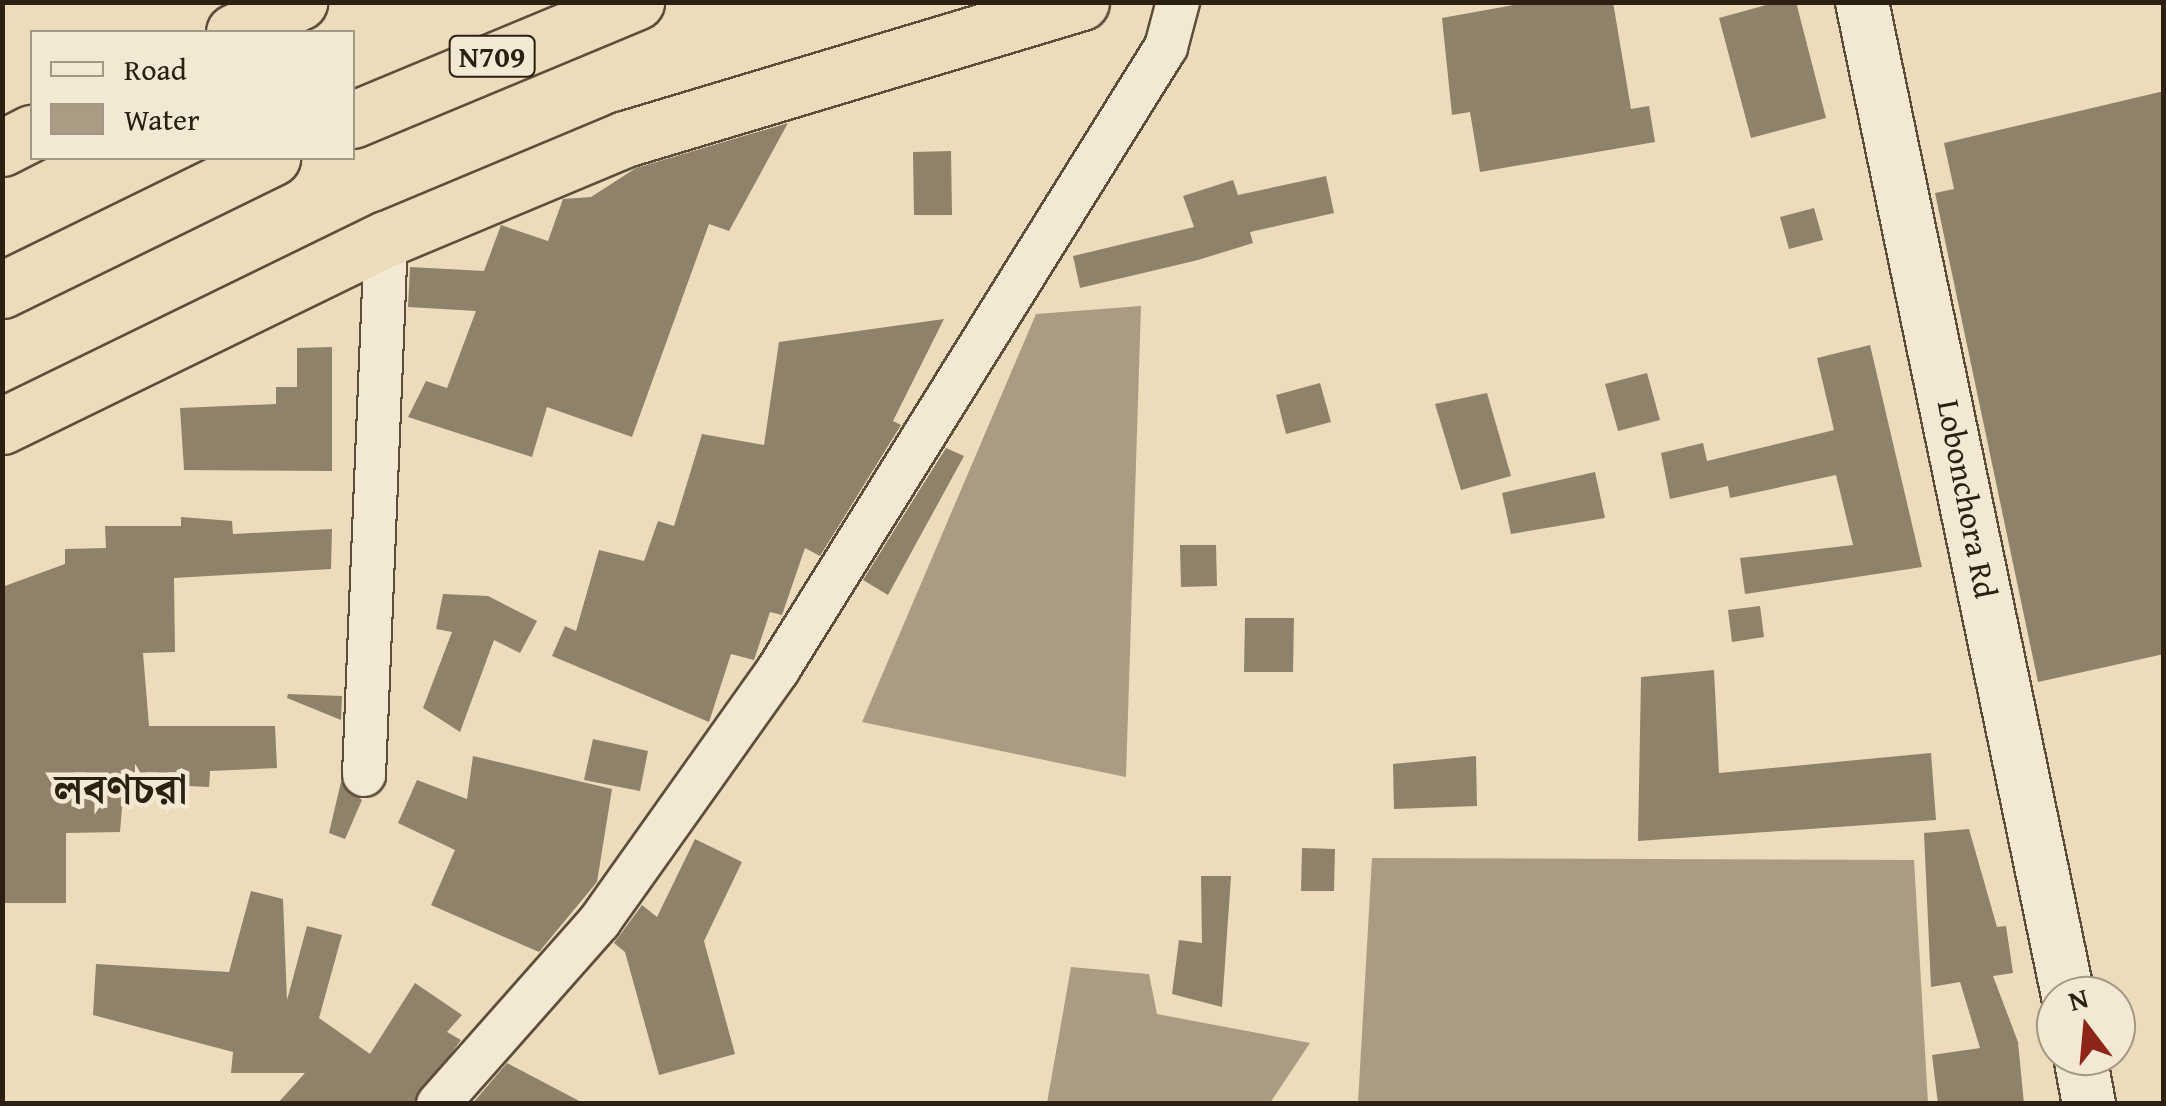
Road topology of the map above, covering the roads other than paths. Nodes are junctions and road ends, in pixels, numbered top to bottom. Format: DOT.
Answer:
graph roads {
  1 [pos="299,2"];
  2 [pos="636,2"];
  3 [pos="1081,2"];
  4 [pos="1178,2"];
  5 [pos="1862,2"];
  6 [pos="238,30"];
  7 [pos="355,119"];
  8 [pos="30,134"];
  9 [pos="2,148"];
  10 [pos="268,160"];
  11 [pos="386,239"];
  12 [pos="2,290"];
  13 [pos="2,426"];
  14 [pos="364,775"];
  15 [pos="2064,976"];
  16 [pos="2084,1076"];
  17 [pos="438,1104"];
  18 [pos="2089,1104"];
  1 -- 6 [label="highway"];
  2 -- 7 [label="highway, N709"];
  3 -- 11 [label="highway"];
  4 -- 17 [label="street"];
  5 -- 15 [label="street, Lobonchora Rd"];
  8 -- 9 [label="highway"];
  10 -- 12 [label="highway"];
  11 -- 13 [label="highway"];
  11 -- 14 [label="street"];
  16 -- 18 [label="street"];
}
